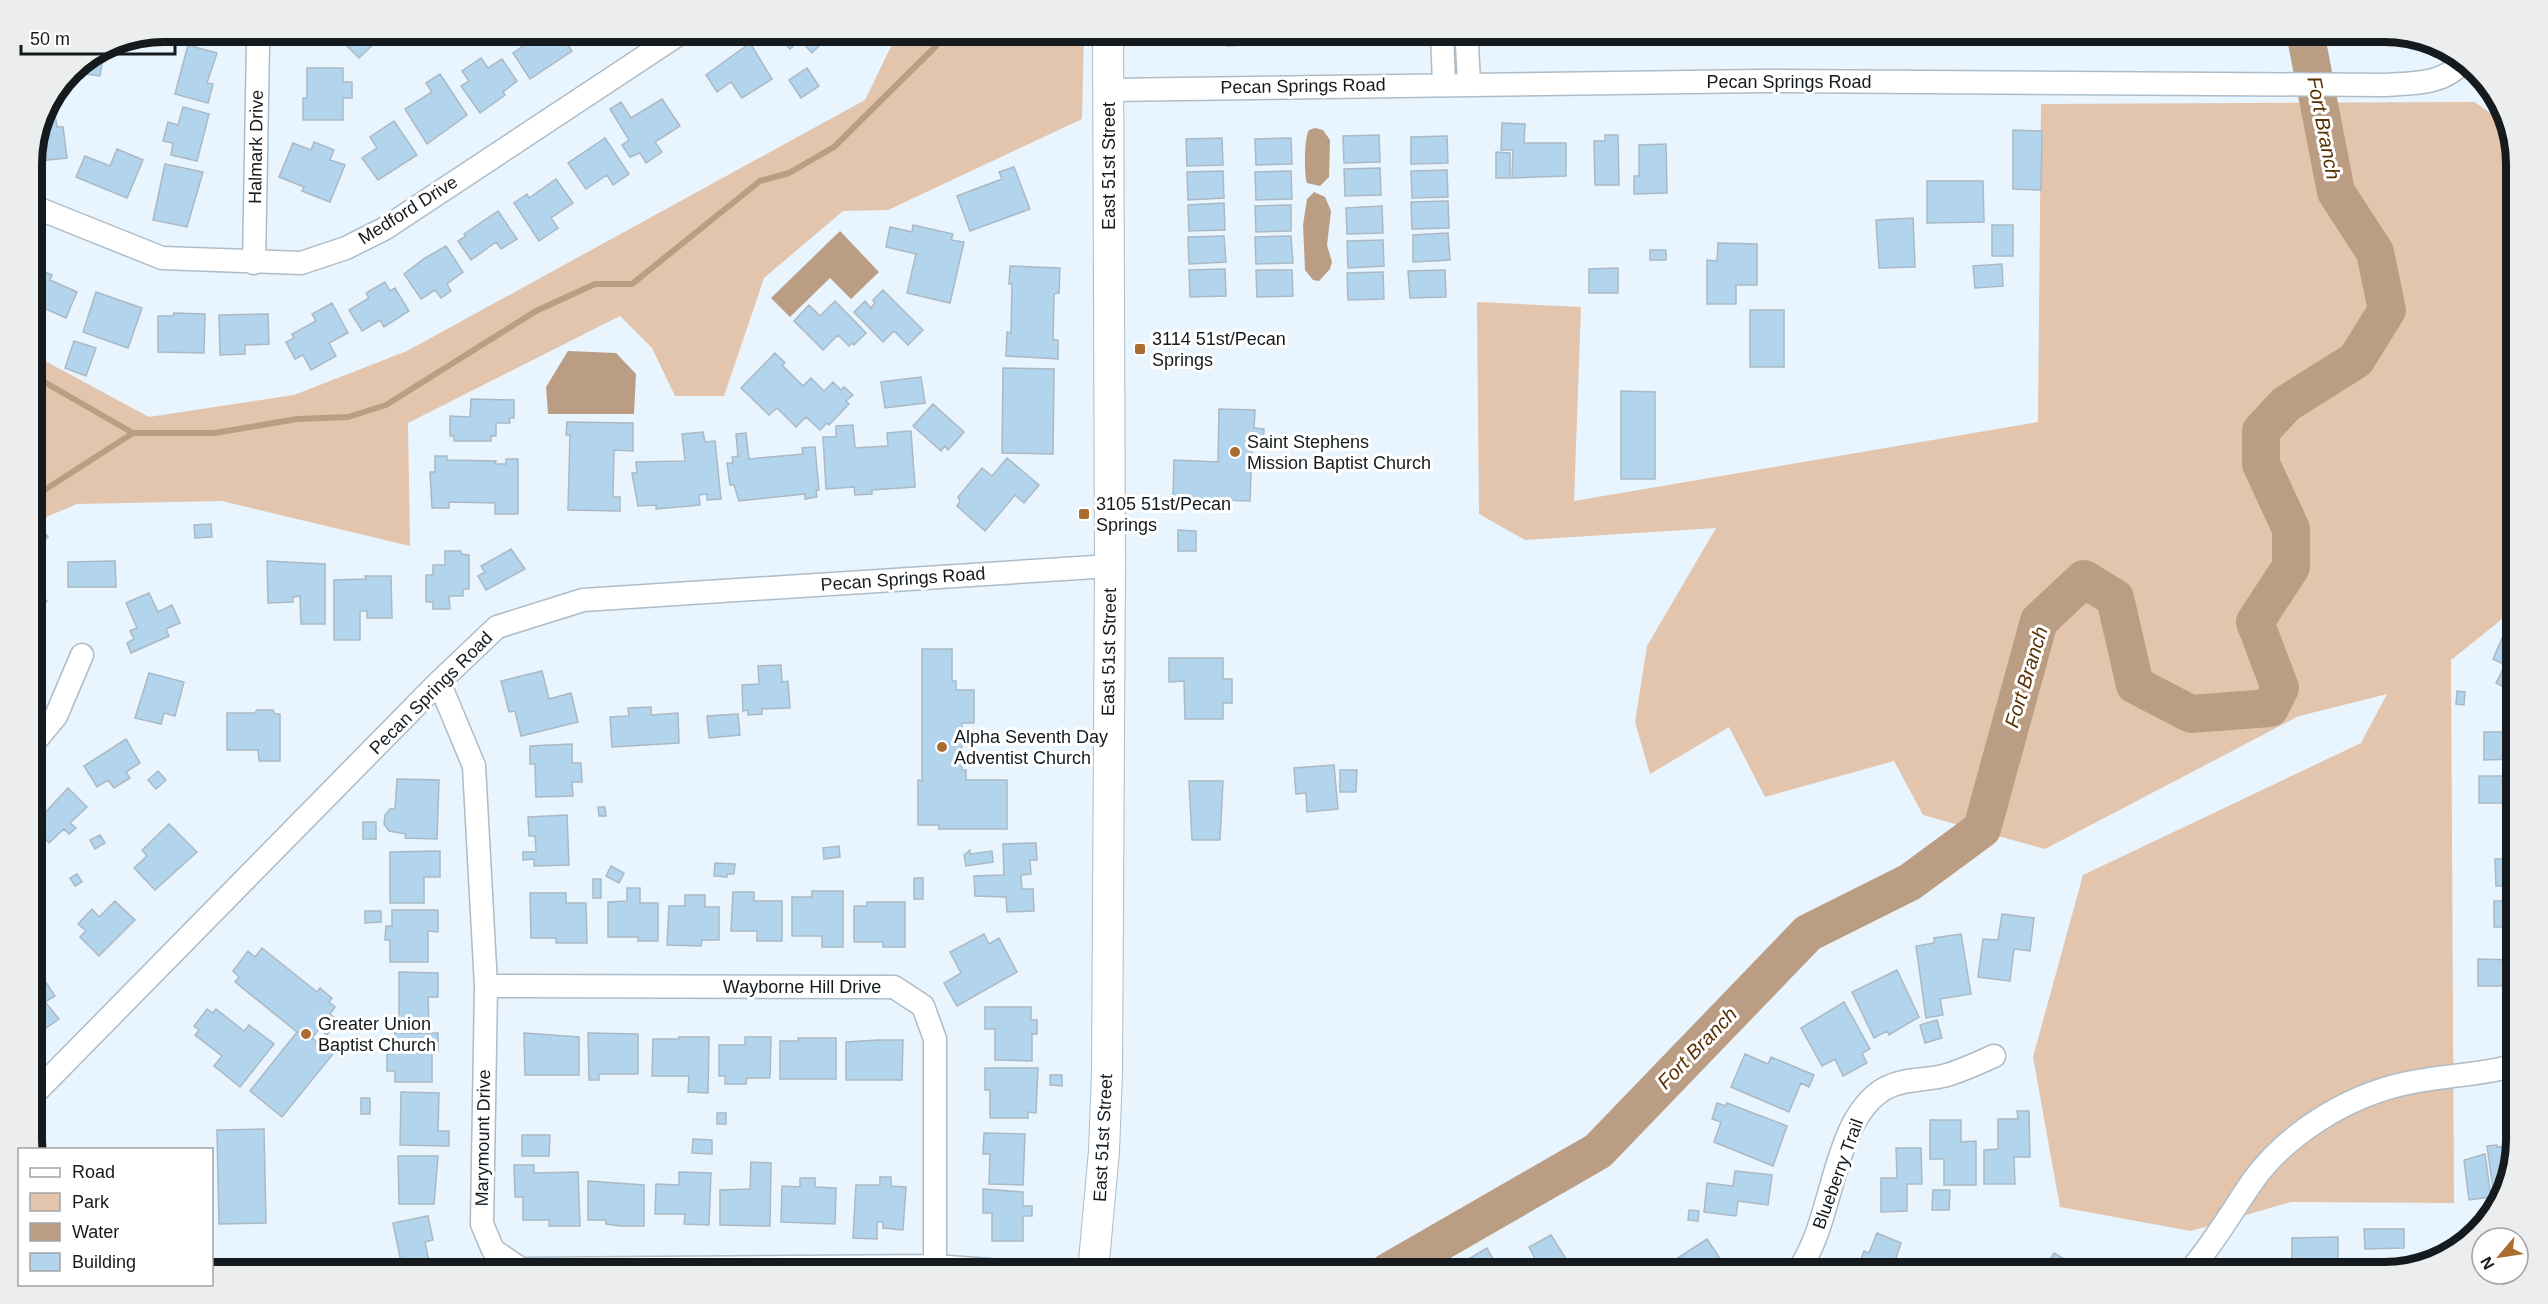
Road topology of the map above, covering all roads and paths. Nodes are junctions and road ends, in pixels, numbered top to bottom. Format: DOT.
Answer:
graph roads {
  1 [pos="259,42"];
  2 [pos="667,42"];
  3 [pos="1108,42"];
  4 [pos="1442,42"];
  5 [pos="1466,42"];
  6 [pos="2458,68"];
  7 [pos="1469,83"];
  8 [pos="1444,84"];
  9 [pos="1109,90"];
  10 [pos="42,210"];
  11 [pos="254,263"];
  12 [pos="1110,566"];
  13 [pos="82,655"];
  14 [pos="439,682"];
  15 [pos="42,733"];
  16 [pos="486,986"];
  17 [pos="1994,1056"];
  18 [pos="2506,1068"];
  19 [pos="42,1086"];
  20 [pos="511,1262"];
  21 [pos="935,1262"];
  22 [pos="1094,1262"];
  23 [pos="1802,1262"];
  24 [pos="2198,1262"];
  1 -- 11 [label="street, Halmark Drive"];
  2 -- 11 [label="street, Medford Drive"];
  3 -- 9 [label="main road, East 51st Street"];
  4 -- 8 [label="street"];
  5 -- 7 [label="street"];
  6 -- 7 [label="street, Pecan Springs Road"];
  7 -- 8 [label="street, Pecan Springs Road"];
  8 -- 9 [label="street, Pecan Springs Road"];
  9 -- 12 [label="main road, East 51st Street"];
  10 -- 11 [label="street, Medford Drive"];
  12 -- 14 [label="street, Pecan Springs Road"];
  12 -- 22 [label="main road, East 51st Street"];
  13 -- 15 [label="street"];
  14 -- 16 [label="street, Marymount Drive"];
  14 -- 19 [label="street, Pecan Springs Road"];
  16 -- 20 [label="street, Marymount Drive"];
  16 -- 21 [label="street, Wayborne Hill Drive"];
  17 -- 23 [label="street, Blueberry Trail"];
  18 -- 24 [label="street"];
}
